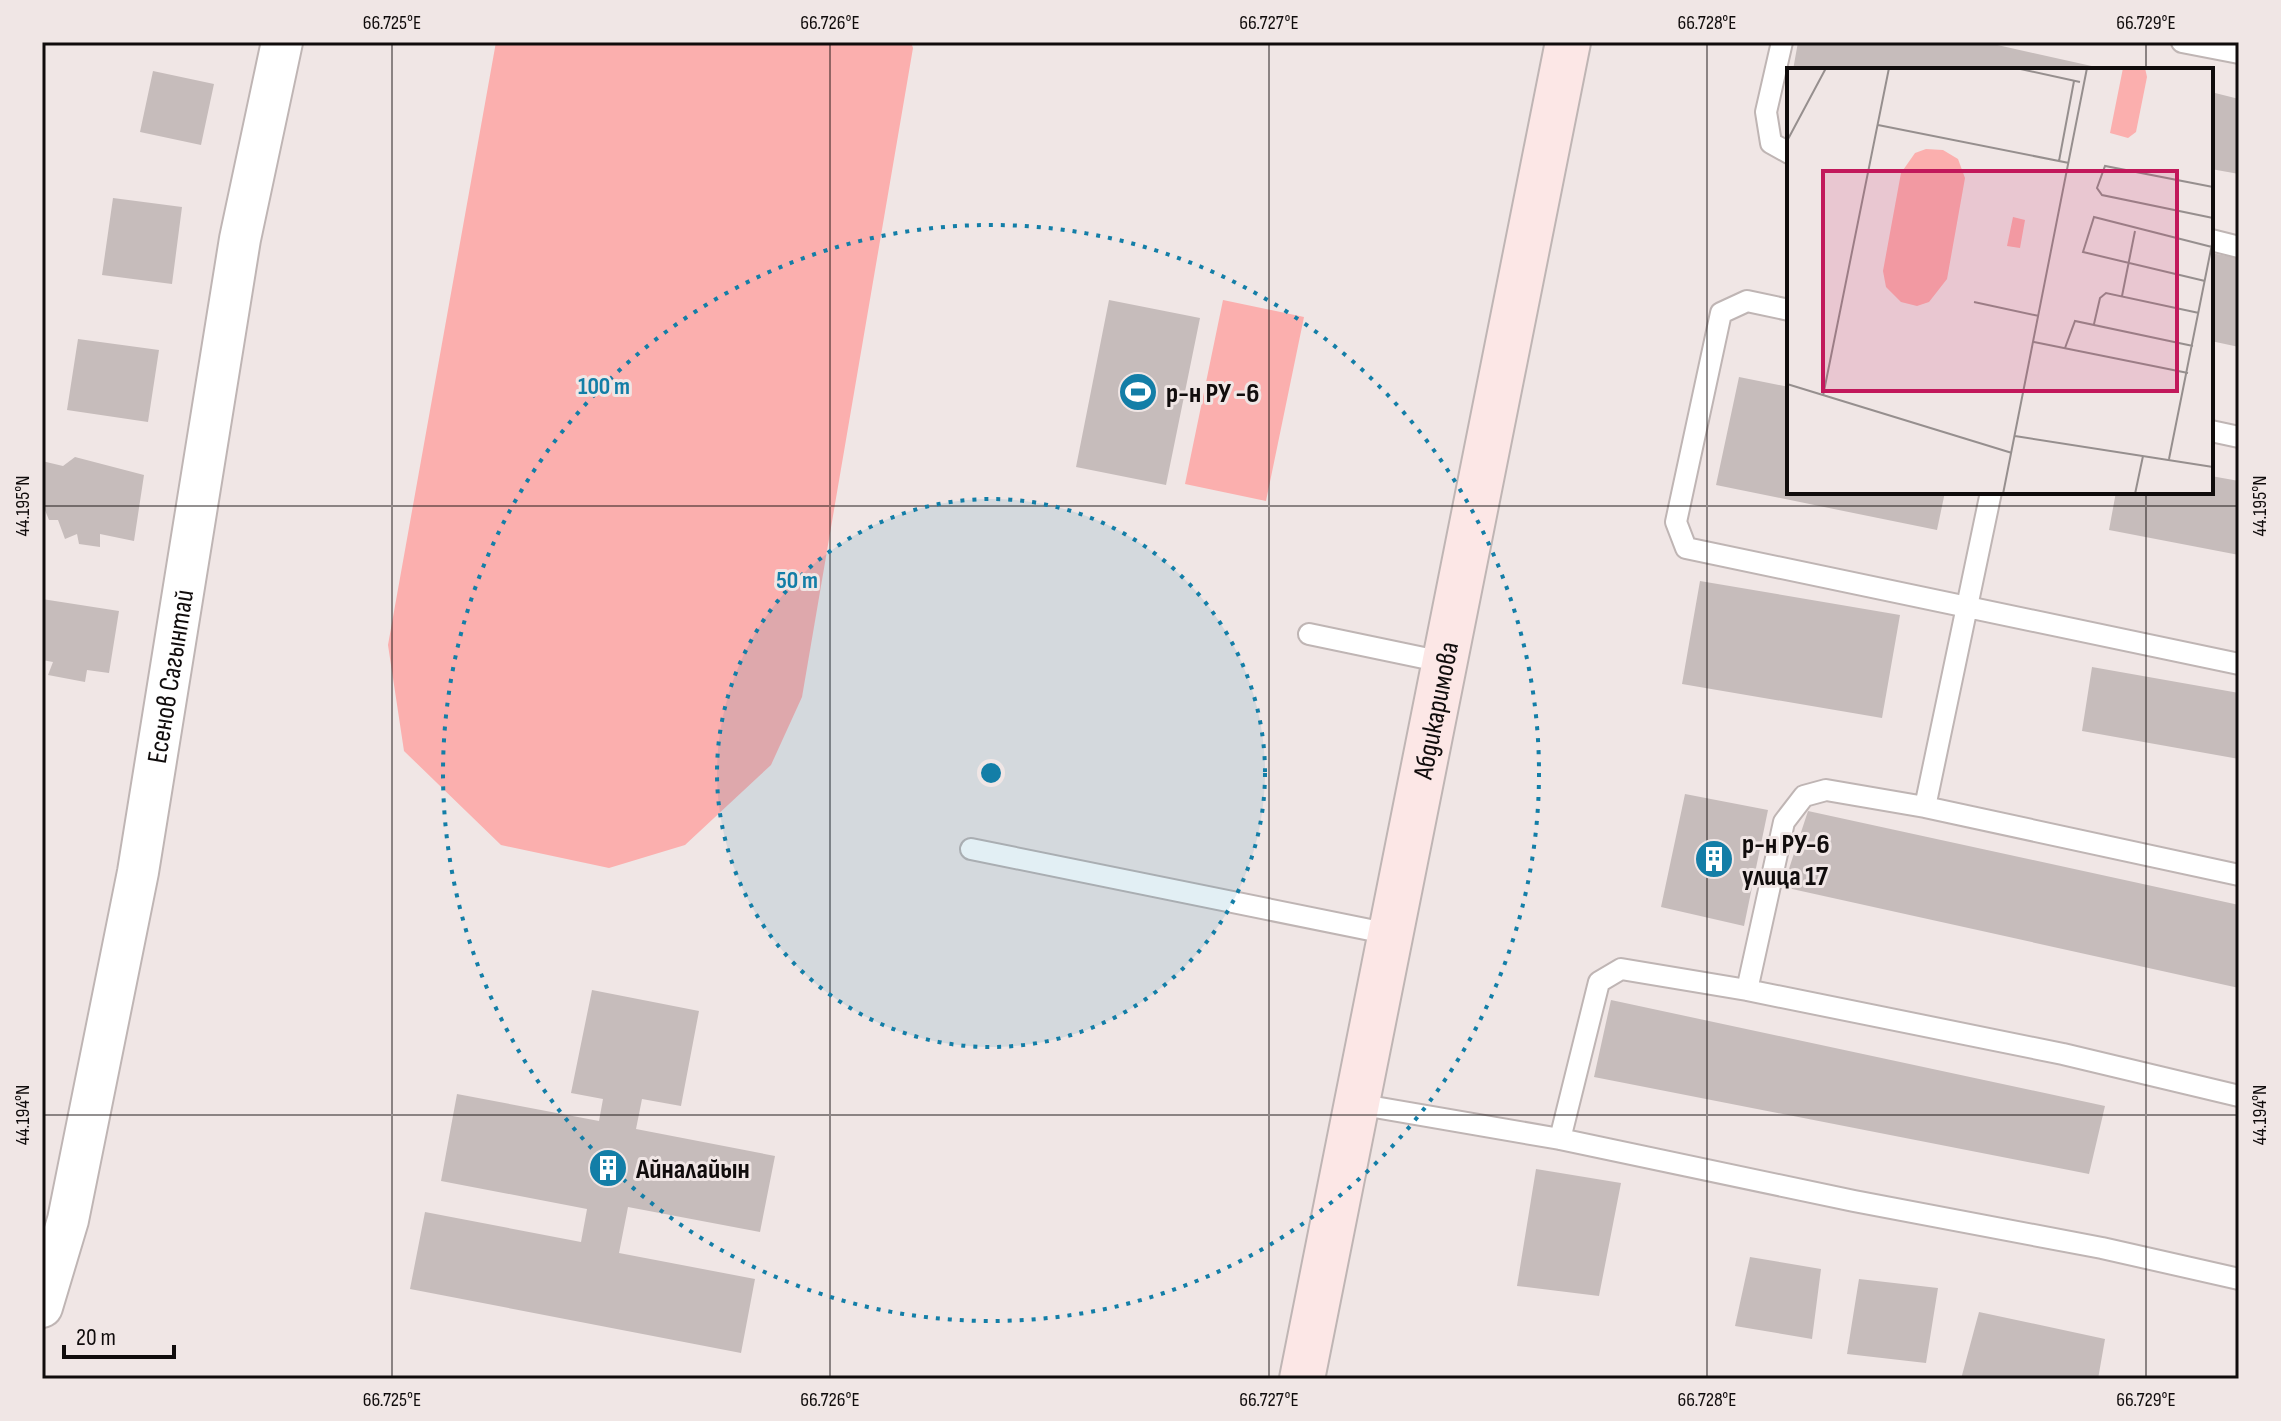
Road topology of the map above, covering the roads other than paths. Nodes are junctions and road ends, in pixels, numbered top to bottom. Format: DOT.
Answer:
graph roads {
  1 [pos="282,42"];
  2 [pos="1568,42"];
  3 [pos="1782,42"];
  4 [pos="2182,42"];
  5 [pos="2239,53"];
  6 [pos="1787,152"];
  7 [pos="2213,240"];
  8 [pos="2239,247"];
  9 [pos="1787,310"];
  10 [pos="2213,431"];
  11 [pos="2239,437"];
  12 [pos="1991,494"];
  13 [pos="1969,607"];
  14 [pos="1309,634"];
  15 [pos="1443,662"];
  16 [pos="2239,664"];
  17 [pos="1925,807"];
  18 [pos="971,849"];
  19 [pos="2239,875"];
  20 [pos="1390,934"];
  21 [pos="1747,990"];
  22 [pos="2239,1096"];
  23 [pos="1357,1104"];
  24 [pos="1560,1139"];
  25 [pos="2239,1279"];
  26 [pos="42,1307"];
  27 [pos="1302,1379"];
  1 -- 26 [label="street, Есенов Сагынтай"];
  2 -- 15 [label="main road, Абдикаримова"];
  3 -- 6 [label="lane"];
  4 -- 5 [label="lane"];
  7 -- 8 [label="lane"];
  9 -- 13 [label="lane"];
  10 -- 11 [label="lane"];
  12 -- 13 [label="lane"];
  13 -- 16 [label="lane"];
  13 -- 17 [label="lane"];
  14 -- 15 [label="lane"];
  15 -- 20 [label="main road, Абдикаримова"];
  17 -- 19 [label="lane"];
  17 -- 21 [label="lane"];
  18 -- 20 [label="lane"];
  20 -- 23 [label="main road, Абдикаримова"];
  21 -- 22 [label="lane"];
  21 -- 24 [label="lane"];
  23 -- 24 [label="lane"];
  23 -- 27 [label="main road, Абдикаримова"];
  24 -- 25 [label="lane"];
}
